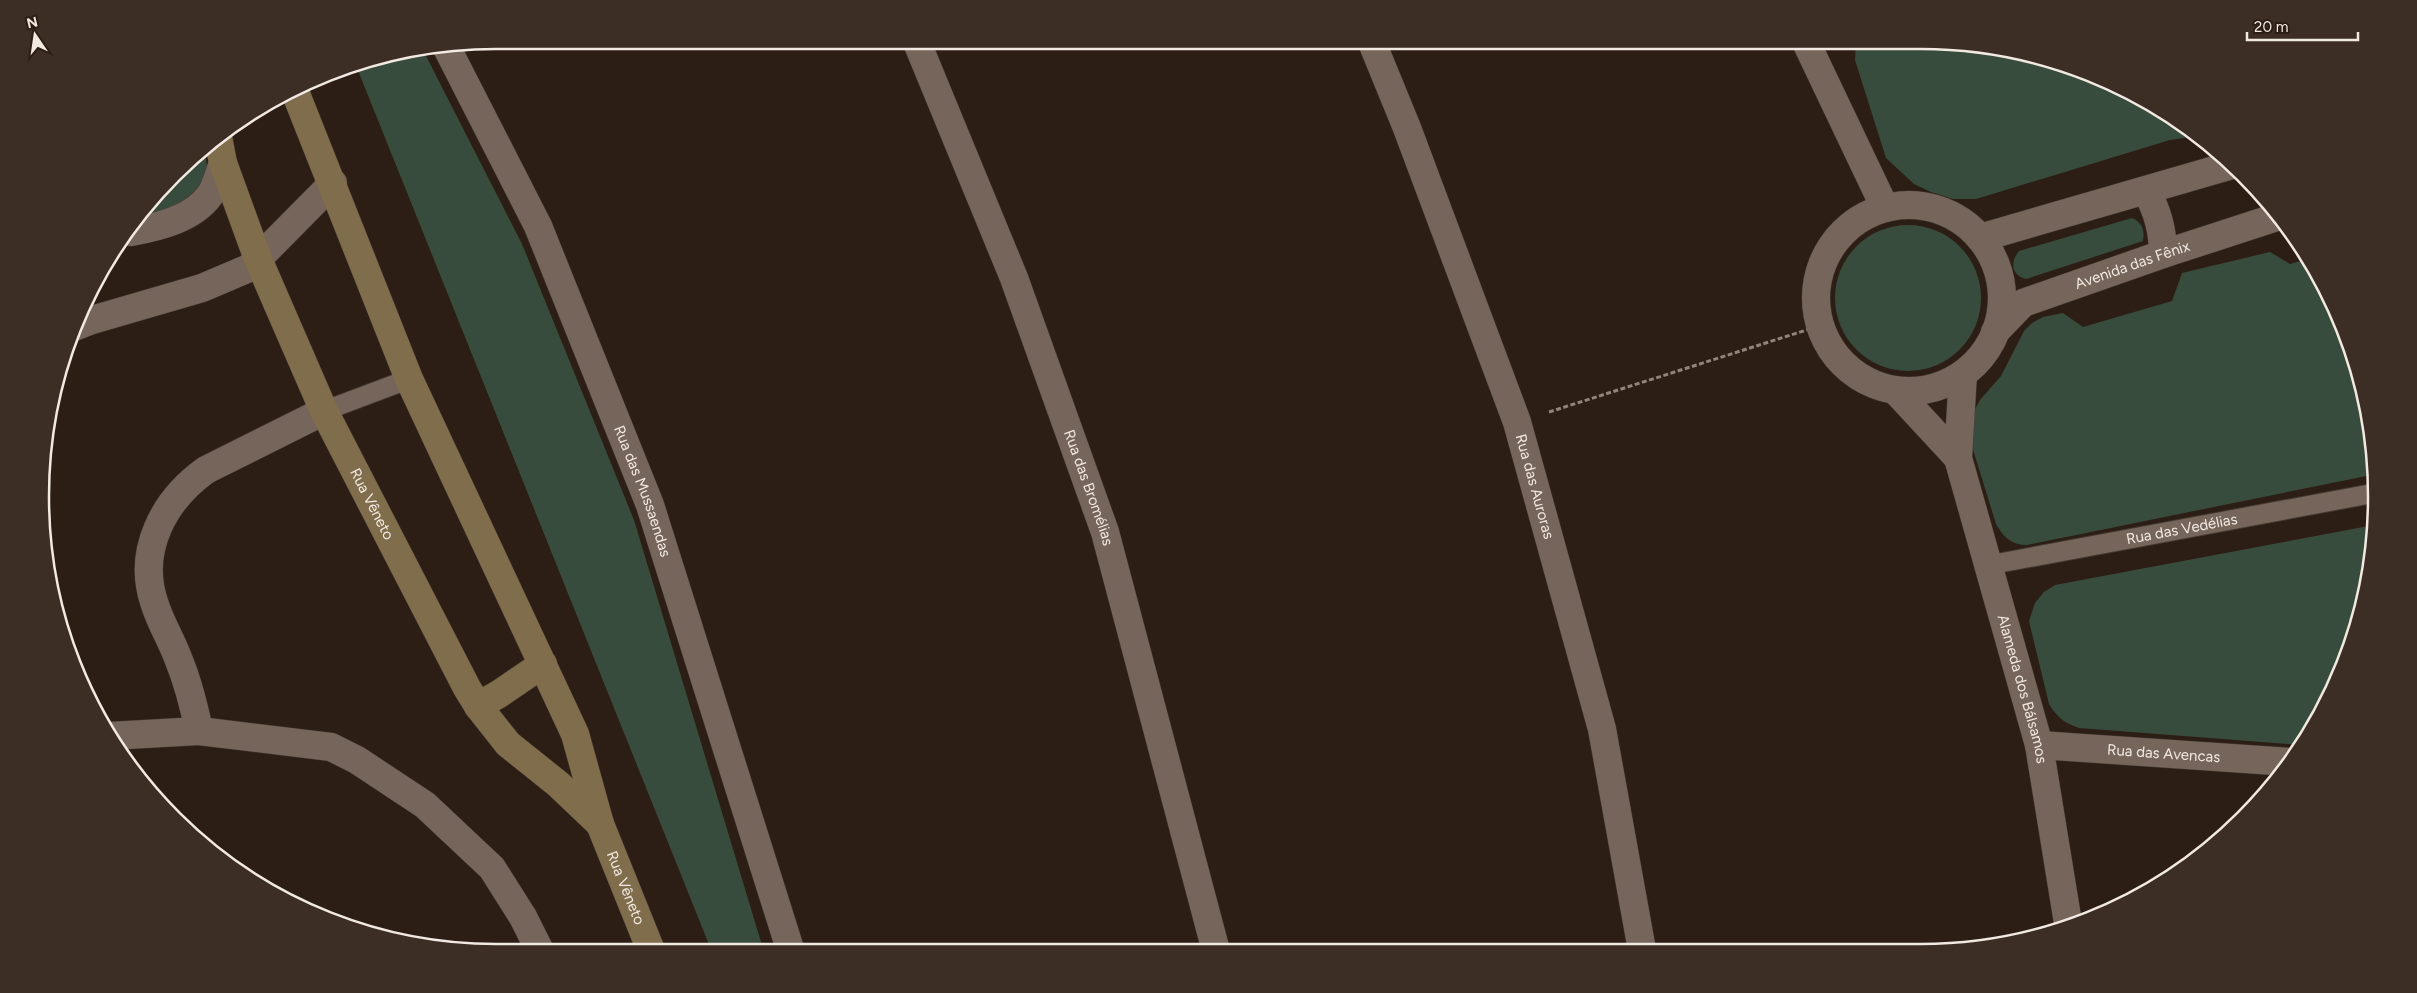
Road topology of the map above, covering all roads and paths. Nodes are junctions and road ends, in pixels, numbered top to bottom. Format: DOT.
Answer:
graph roads {
  1 [pos="920,49"];
  2 [pos="1375,49"];
  3 [pos="1809,49"];
  4 [pos="450,52"];
  5 [pos="297,96"];
  6 [pos="220,150"];
  7 [pos="2224,167"];
  8 [pos="333,183"];
  9 [pos="2146,191"];
  10 [pos="1885,208"];
  11 [pos="2272,219"];
  12 [pos="136,231"];
  13 [pos="1980,238"];
  14 [pos="2162,254"];
  15 [pos="258,259"];
  16 [pos="83,324"];
  17 [pos="1819,326"];
  18 [pos="1995,332"];
  19 [pos="1963,374"];
  20 [pos="409,379"];
  21 [pos="1895,390"];
  22 [pos="324,411"];
  23 [pos="1517,422"];
  24 [pos="1958,458"];
  25 [pos="2368,494"];
  26 [pos="1989,566"];
  27 [pos="543,664"];
  28 [pos="478,706"];
  29 [pos="199,731"];
  30 [pos="118,735"];
  31 [pos="2038,744"];
  32 [pos="2281,761"];
  33 [pos="600,824"];
  34 [pos="2067,919"];
  35 [pos="536,944"];
  36 [pos="648,944"];
  37 [pos="788,944"];
  38 [pos="1214,944"];
  39 [pos="1641,944"];
  1 -- 38 [label="street, Rua das Bromélias"];
  2 -- 23 [label="street, Rua das Auroras"];
  3 -- 10 [label="street"];
  4 -- 37 [label="street, Rua das Mussaendas"];
  5 -- 8 [label="street, Rua Vêneto"];
  6 -- 12 [label="street"];
  6 -- 15 [label="street, Rua Vêneto"];
  7 -- 9 [label="street"];
  8 -- 15 [label="street"];
  8 -- 20 [label="street, Rua Vêneto"];
  9 -- 13 [label="street"];
  9 -- 14 [label="street"];
  10 -- 13 [label="street"];
  10 -- 17 [label="street"];
  11 -- 14 [label="street, Avenida das Fênix"];
  13 -- 18 [label="street"];
  14 -- 18 [label="street, Avenida das Fênix"];
  15 -- 16 [label="street"];
  15 -- 22 [label="street, Rua Vêneto"];
  17 -- 21 [label="street"];
  17 -- 23 [label="path"];
  18 -- 19 [label="street"];
  19 -- 21 [label="street"];
  19 -- 24 [label="street, Alameda dos Bálsamos"];
  20 -- 22 [label="lane"];
  20 -- 27 [label="street, Rua Vêneto"];
  21 -- 24 [label="street, Alameda dos Bálsamos"];
  22 -- 28 [label="street, Rua Vêneto"];
  22 -- 29 [label="street"];
  23 -- 39 [label="street, Rua das Auroras"];
  24 -- 26 [label="street, Alameda dos Bálsamos"];
  25 -- 26 [label="lane, Rua das Vedélias"];
  26 -- 31 [label="street, Alameda dos Bálsamos"];
  27 -- 28 [label="street"];
  27 -- 33 [label="street, Rua Vêneto"];
  28 -- 33 [label="street, Rua Vêneto"];
  29 -- 30 [label="street"];
  29 -- 35 [label="street"];
  31 -- 32 [label="street, Rua das Avencas"];
  31 -- 34 [label="street, Alameda dos Bálsamos"];
  33 -- 36 [label="street, Rua Vêneto"];
}
